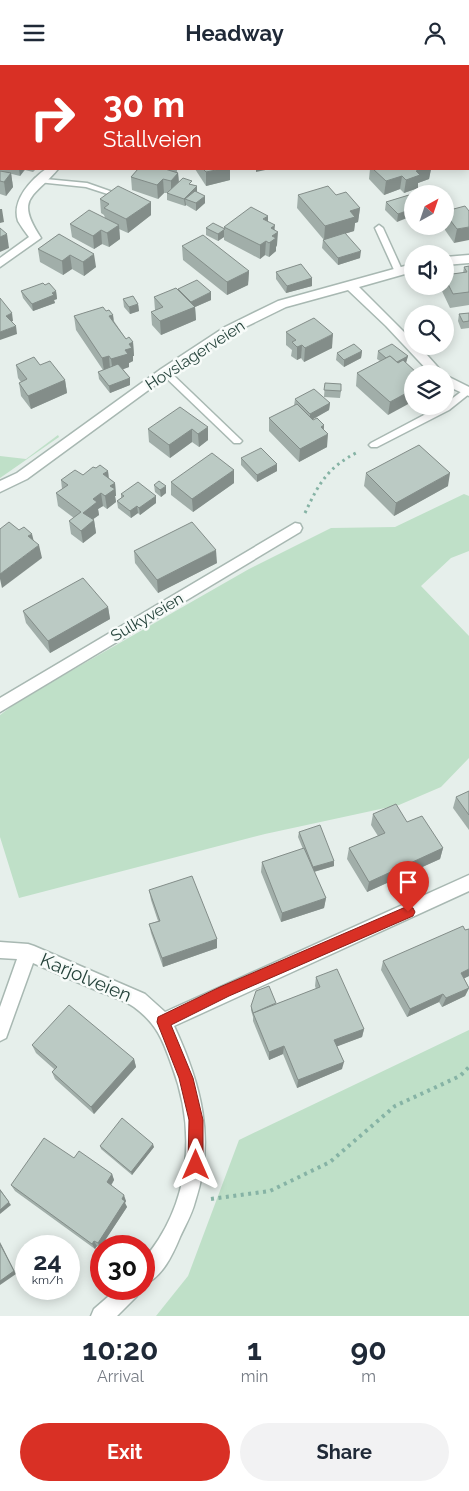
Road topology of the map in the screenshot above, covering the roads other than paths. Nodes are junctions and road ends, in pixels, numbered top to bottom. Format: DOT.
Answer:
graph roads {
  1 [pos="52,170"];
  2 [pos="38,180"];
  3 [pos="120,196"];
  4 [pos="378,228"];
  5 [pos="469,259"];
  6 [pos="454,260"];
  7 [pos="0,263"];
  8 [pos="404,270"];
  9 [pos="399,272"];
  10 [pos="350,285"];
  11 [pos="430,365"];
  12 [pos="165,372"];
  13 [pos="454,385"];
  14 [pos="467,391"];
  15 [pos="237,441"];
  16 [pos="374,445"];
  17 [pos="0,487"];
  18 [pos="295,528"];
  19 [pos="0,706"];
  20 [pos="469,883"];
  21 [pos="0,950"];
  22 [pos="28,952"];
  23 [pos="163,1022"];
  24 [pos="0,1033"];
  25 [pos="155,1260"];
  26 [pos="120,1300"];
  27 [pos="101,1316"];
  1 -- 2 [label="street"];
  2 -- 3 [label="lane"];
  2 -- 7 [label="street"];
  4 -- 9 [label="lane"];
  5 -- 6 [label="street"];
  8 -- 9 [label="street, Hovslagerveien"];
  9 -- 10 [label="street, Hovslagerveien"];
  10 -- 11 [label="street"];
  10 -- 12 [label="street, Hovslagerveien"];
  12 -- 15 [label="lane"];
  12 -- 17 [label="street, Hovslagerveien"];
  13 -- 14 [label="street"];
  14 -- 16 [label="lane"];
  18 -- 19 [label="street, Sulkyveien"];
  20 -- 23 [label="street"];
  21 -- 22 [label="street, Karjolveien"];
  22 -- 23 [label="street, Karjolveien"];
  22 -- 24 [label="street"];
  23 -- 25 [label="street, Karjolveien"];
  26 -- 27 [label="street"];
}
